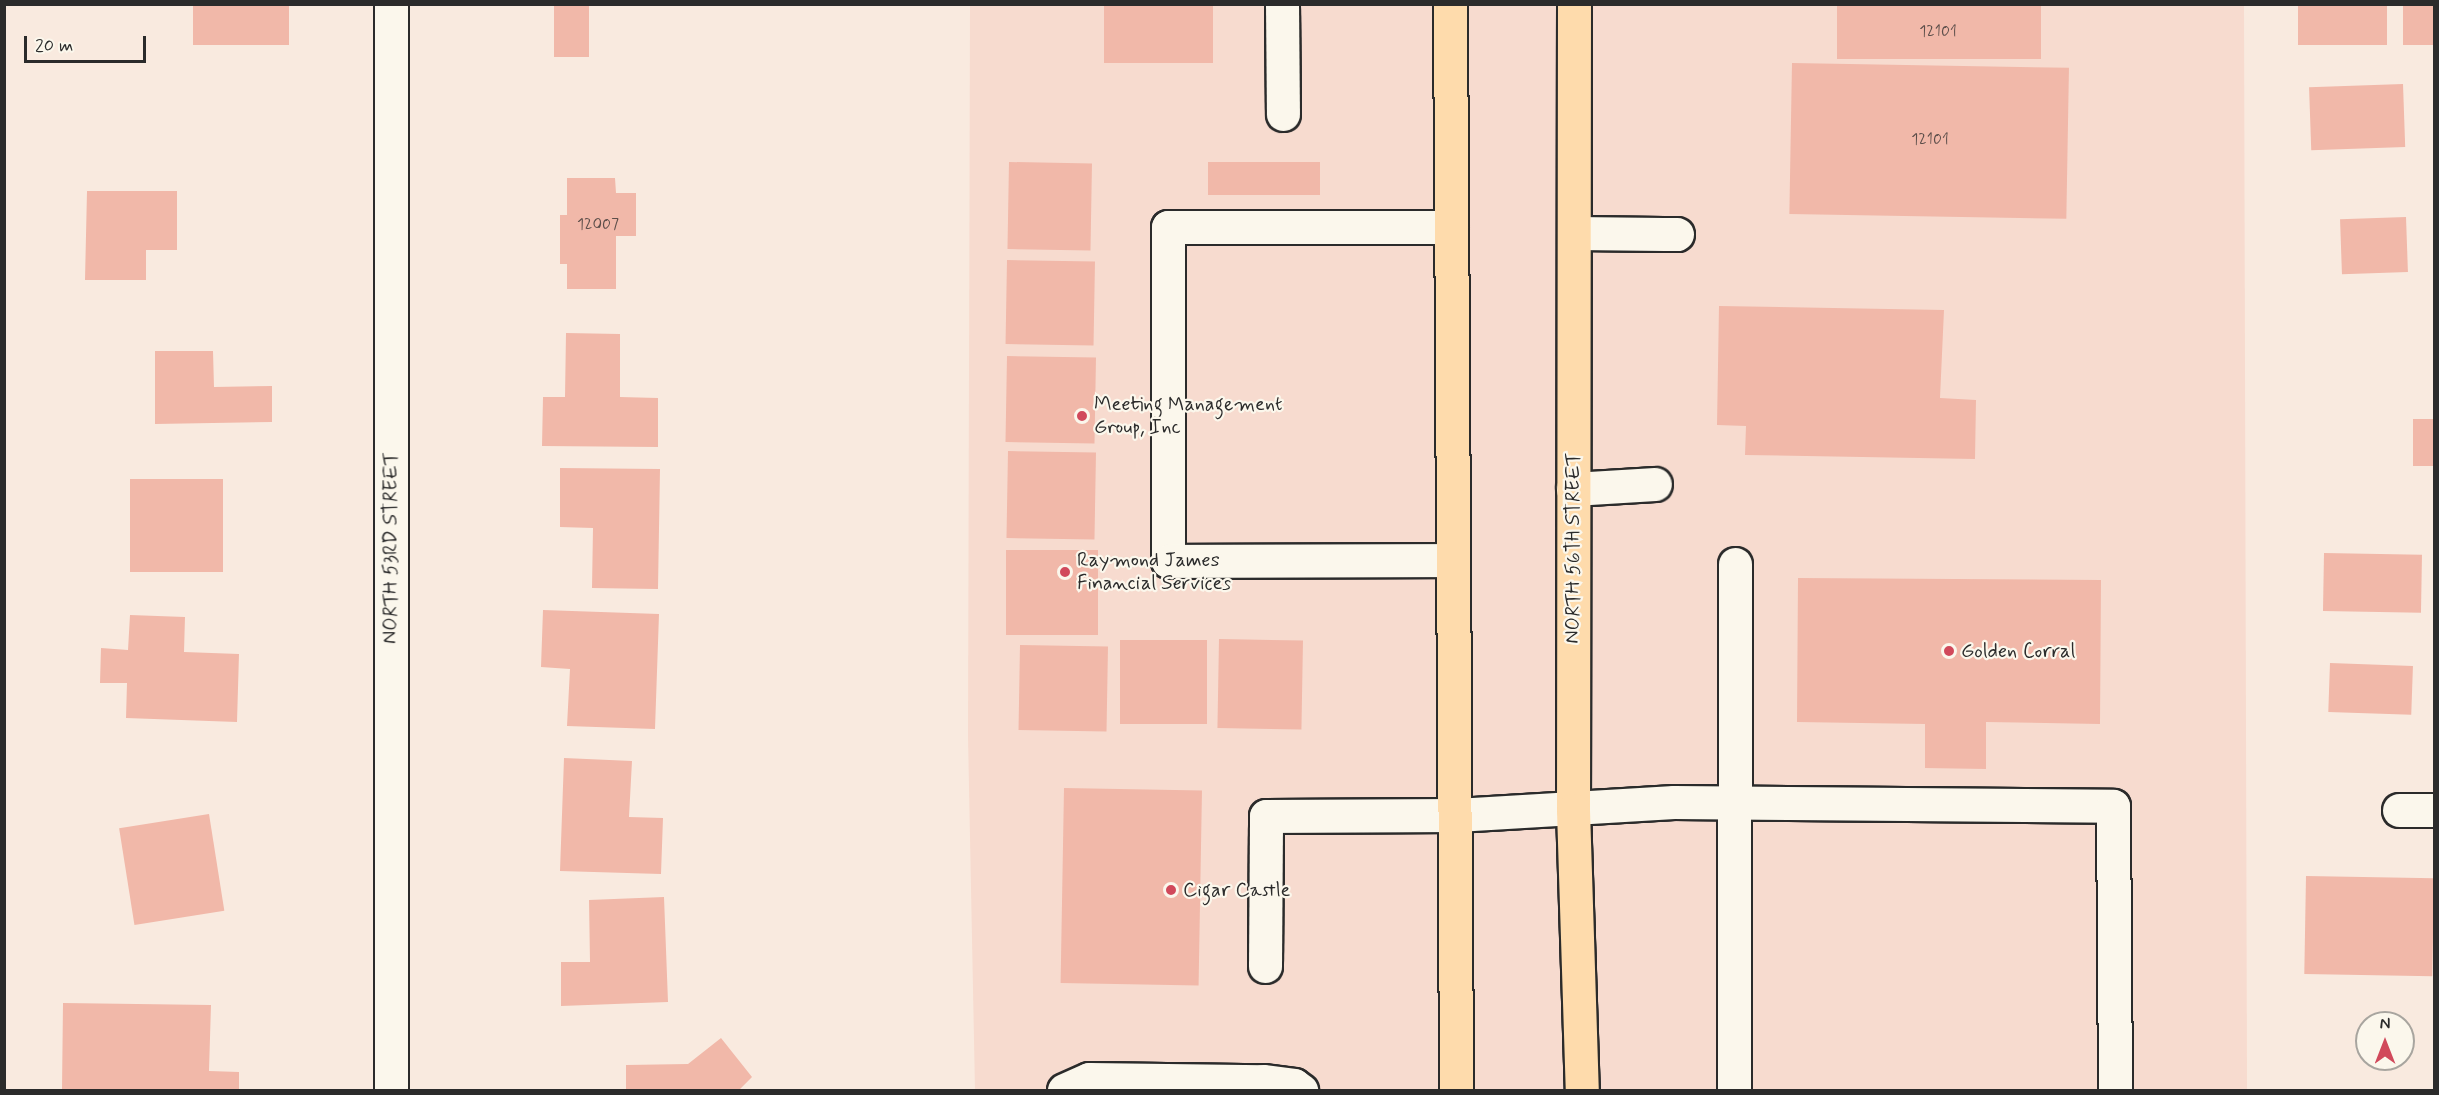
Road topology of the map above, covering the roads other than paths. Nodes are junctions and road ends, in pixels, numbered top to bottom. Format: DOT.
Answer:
graph roads {
  1 [pos="391,4"];
  2 [pos="1282,4"];
  3 [pos="1450,4"];
  4 [pos="1574,4"];
  5 [pos="1282,114"];
  6 [pos="1451,228"];
  7 [pos="1575,233"];
  8 [pos="1677,234"];
  9 [pos="1655,484"];
  10 [pos="1573,489"];
  11 [pos="1451,560"];
  12 [pos="1735,564"];
  13 [pos="1736,803"];
  14 [pos="1573,810"];
  15 [pos="2398,810"];
  16 [pos="2434,810"];
  17 [pos="1456,815"];
  18 [pos="1265,966"];
  19 [pos="391,1090"];
  20 [pos="1064,1090"];
  21 [pos="1301,1090"];
  22 [pos="1456,1090"];
  23 [pos="1582,1090"];
  24 [pos="1734,1090"];
  25 [pos="2115,1090"];
  1 -- 19 [label="street, NORTH 53RD STREET"];
  2 -- 5 [label="street"];
  3 -- 6 [label="main road"];
  4 -- 7 [label="main road, NORTH 56TH STREET"];
  6 -- 11 [label="main road"];
  6 -- 11 [label="street"];
  7 -- 8 [label="street"];
  7 -- 10 [label="main road, NORTH 56TH STREET"];
  9 -- 10 [label="street"];
  10 -- 14 [label="main road, NORTH 56TH STREET"];
  11 -- 17 [label="main road"];
  12 -- 13 [label="street"];
  13 -- 14 [label="street"];
  13 -- 24 [label="street"];
  13 -- 25 [label="street"];
  14 -- 17 [label="street"];
  14 -- 23 [label="main road, NORTH 56TH STREET"];
  15 -- 16 [label="street"];
  17 -- 18 [label="street"];
  17 -- 22 [label="main road"];
  20 -- 21 [label="street"];
}
